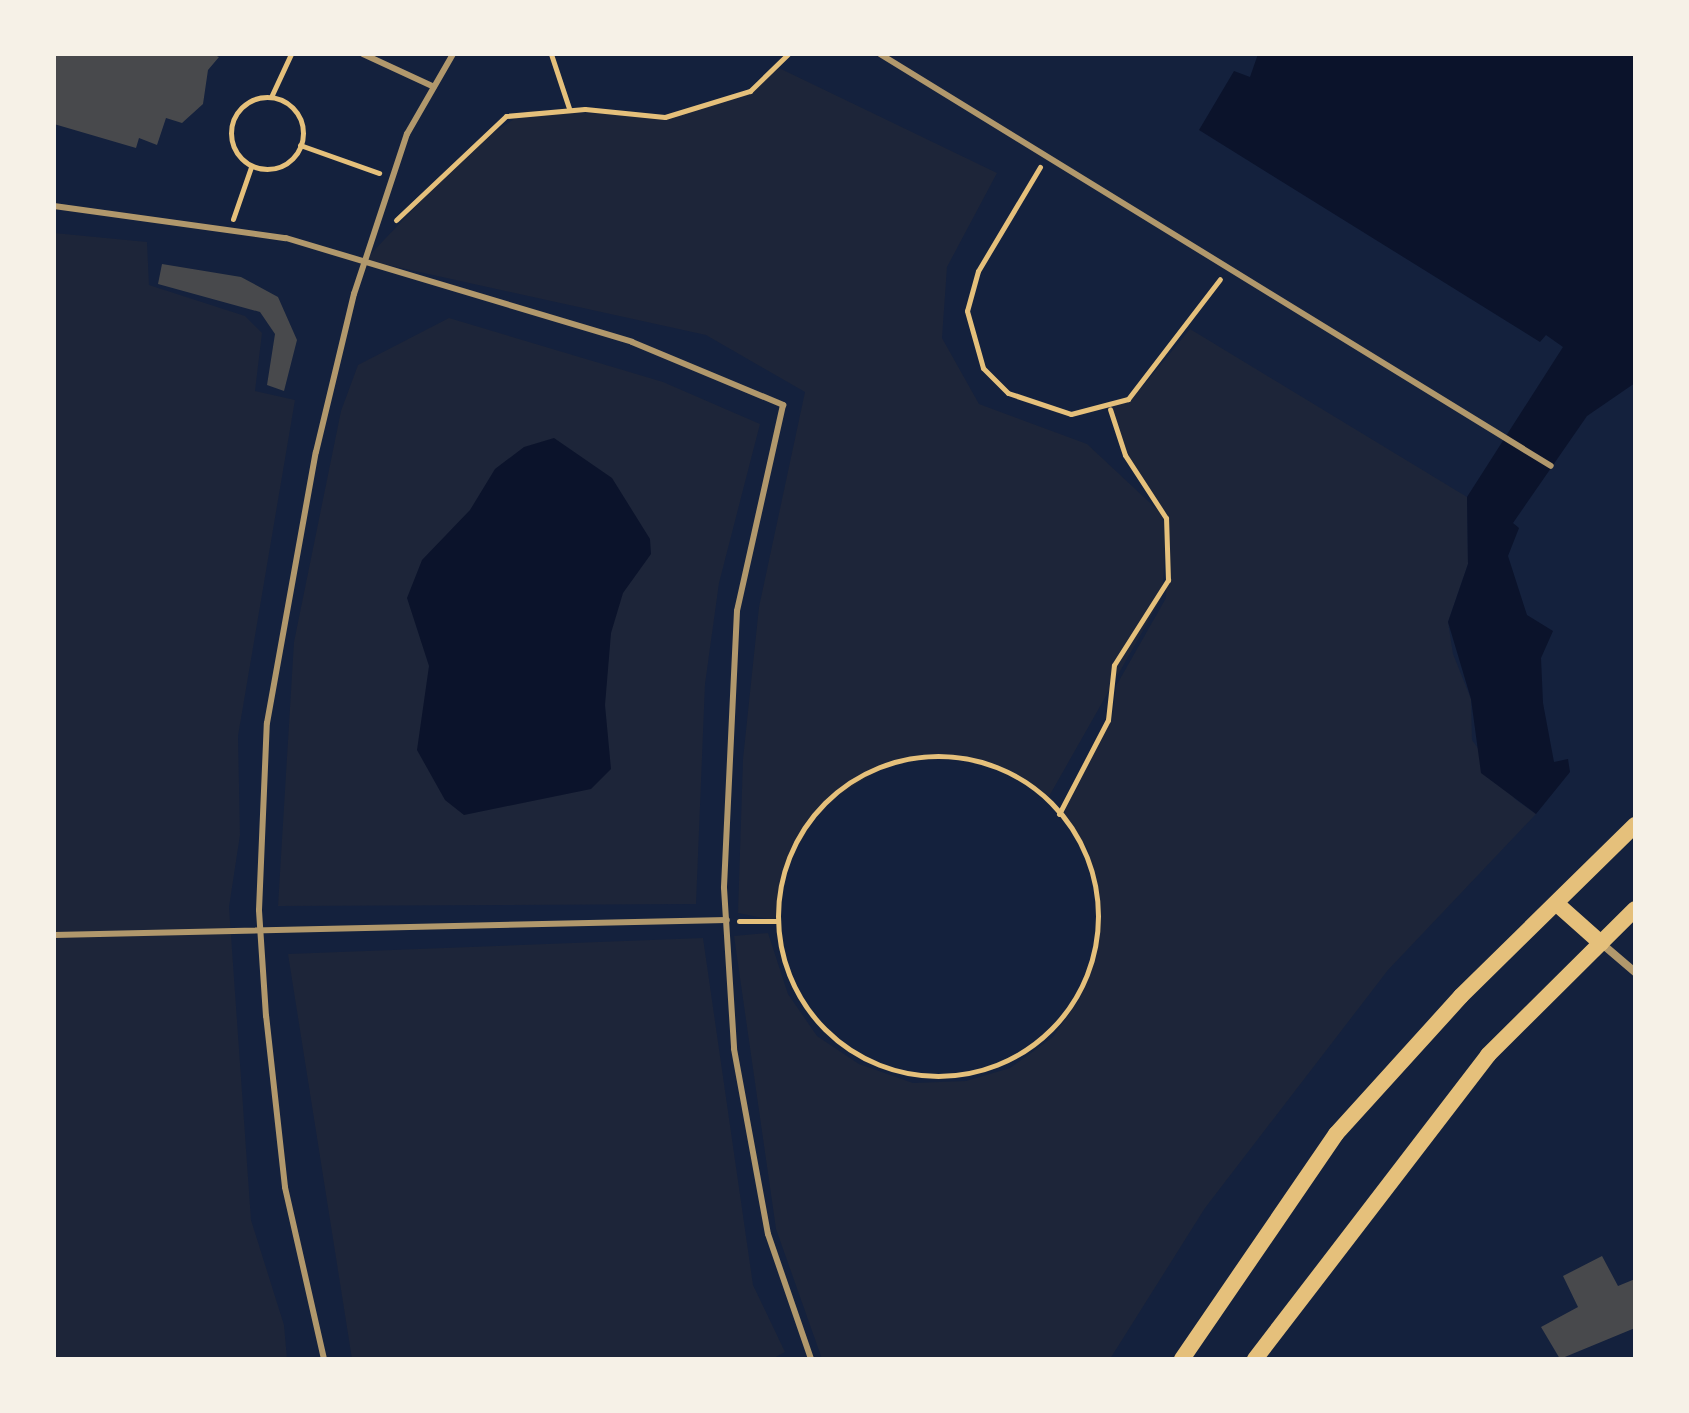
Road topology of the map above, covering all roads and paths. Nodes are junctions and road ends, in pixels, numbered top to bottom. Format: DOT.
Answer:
graph roads {
  1 [pos="291,54"];
  2 [pos="363,54"];
  3 [pos="453,54"];
  4 [pos="551,54"];
  5 [pos="788,54"];
  6 [pos="880,54"];
  7 [pos="434,87"];
  8 [pos="271,97"];
  9 [pos="569,109"];
  10 [pos="300,145"];
  11 [pos="1047,156"];
  12 [pos="251,167"];
  13 [pos="393,178"];
  14 [pos="54,206"];
  15 [pos="230,228"];
  16 [pos="369,246"];
  17 [pos="365,260"];
  18 [pos="1226,271"];
  19 [pos="1110,409"];
  20 [pos="1551,466"];
  21 [pos="1059,814"];
  22 [pos="1635,825"];
  23 [pos="1557,904"];
  24 [pos="1635,909"];
  25 [pos="727,920"];
  26 [pos="778,921"];
  27 [pos="260,930"];
  28 [pos="54,935"];
  29 [pos="1601,943"];
  30 [pos="1635,972"];
  31 [pos="324,1359"];
  32 [pos="811,1359"];
  33 [pos="1182,1359"];
  34 [pos="1255,1359"];
  1 -- 8 [label="path"];
  2 -- 7 [label="lane"];
  3 -- 7 [label="lane"];
  4 -- 9 [label="path"];
  5 -- 9 [label="path"];
  6 -- 11 [label="lane"];
  7 -- 13 [label="lane"];
  8 -- 10 [label="path"];
  8 -- 12 [label="path"];
  9 -- 16 [label="path"];
  10 -- 12 [label="path"];
  10 -- 13 [label="path"];
  11 -- 18 [label="lane"];
  11 -- 19 [label="path"];
  12 -- 15 [label="path"];
  13 -- 16 [label="lane"];
  14 -- 15 [label="lane"];
  15 -- 17 [label="lane"];
  16 -- 17 [label="lane"];
  17 -- 25 [label="lane"];
  17 -- 27 [label="lane"];
  18 -- 19 [label="path"];
  18 -- 20 [label="lane"];
  19 -- 21 [label="path"];
  21 -- 26 [label="path"];
  21 -- 26 [label="path"];
  22 -- 23 [label="main road"];
  23 -- 29 [label="main road"];
  23 -- 33 [label="main road"];
  24 -- 29 [label="main road"];
  25 -- 26 [label="path"];
  25 -- 27 [label="lane"];
  25 -- 32 [label="lane"];
  27 -- 28 [label="lane"];
  27 -- 31 [label="lane"];
  29 -- 30 [label="street"];
  29 -- 34 [label="main road"];
}
